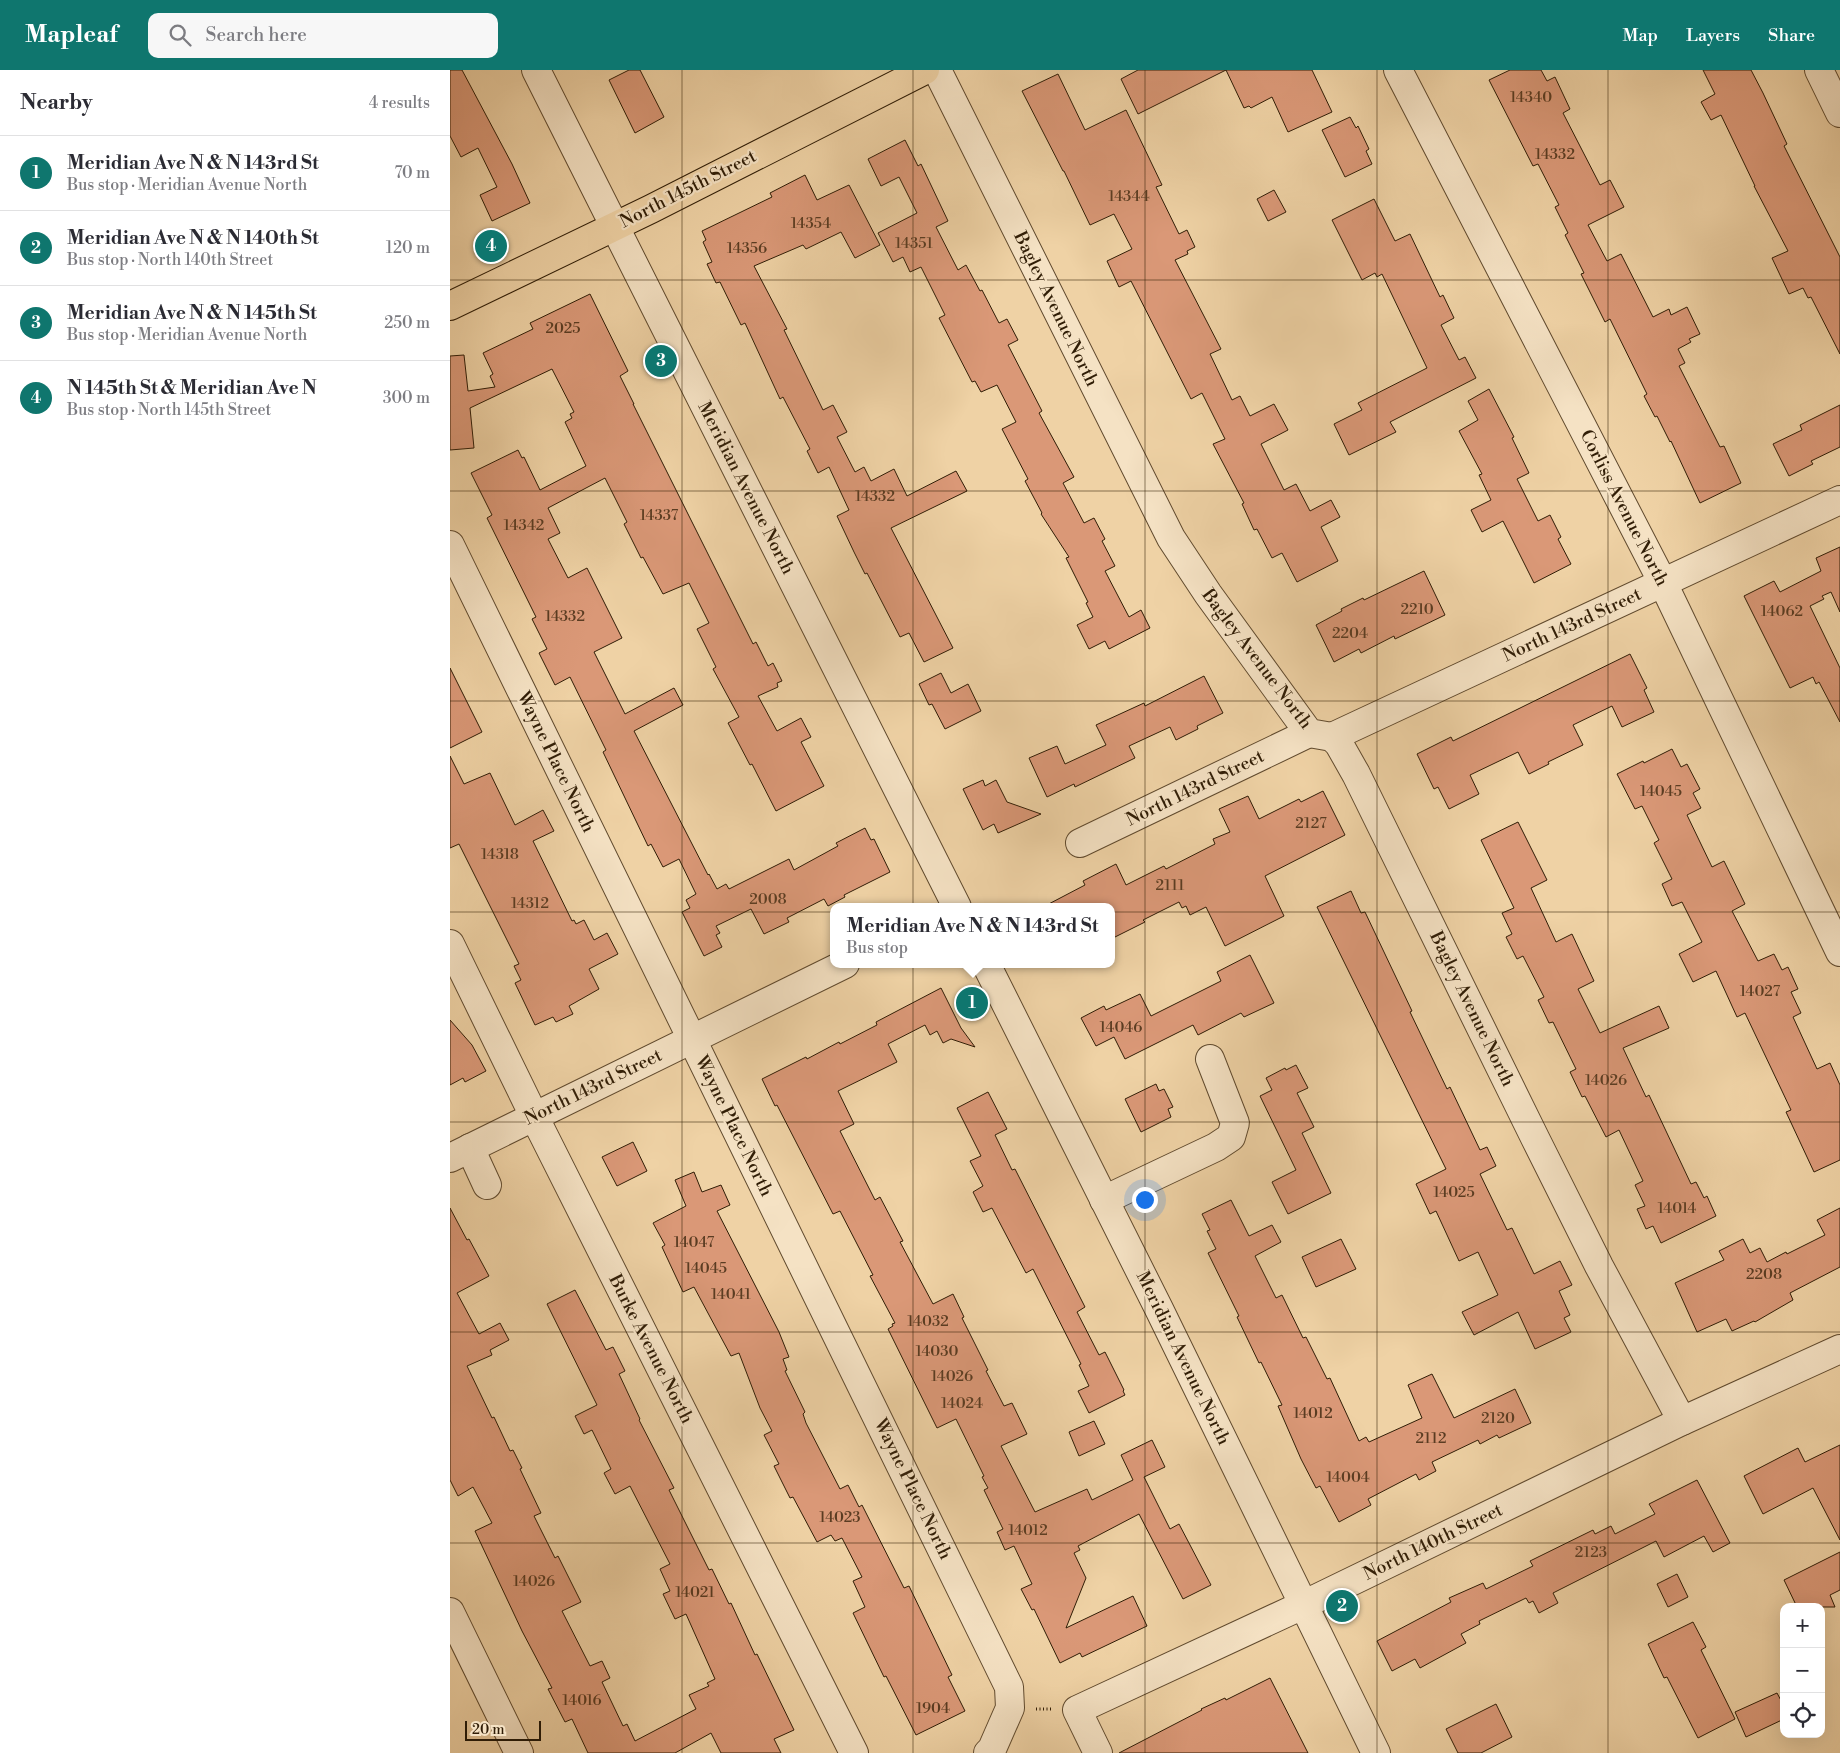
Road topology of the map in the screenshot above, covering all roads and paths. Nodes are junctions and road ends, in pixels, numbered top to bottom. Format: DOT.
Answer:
graph roads {
  1 [pos="536,70"];
  2 [pos="925,70"];
  3 [pos="937,70"];
  4 [pos="1398,70"];
  5 [pos="1819,70"];
  6 [pos="1840,113"];
  7 [pos="614,226"];
  8 [pos="452,301"];
  9 [pos="1840,500"];
  10 [pos="450,545"];
  11 [pos="1663,583"];
  12 [pos="1320,735"];
  13 [pos="1080,843"];
  14 [pos="955,903"];
  15 [pos="450,944"];
  16 [pos="1840,952"];
  17 [pos="837,968"];
  18 [pos="988,968"];
  19 [pos="692,1039"];
  20 [pos="1210,1059"];
  21 [pos="534,1116"];
  22 [pos="460,1153"];
  23 [pos="487,1186"];
  24 [pos="1104,1200"];
  25 [pos="1840,1349"];
  26 [pos="1682,1421"];
  27 [pos="1303,1605"];
  28 [pos="450,1612"];
  29 [pos="1010,1708"];
  30 [pos="1077,1710"];
  31 [pos="519,1753"];
  32 [pos="854,1753"];
  33 [pos="988,1753"];
  34 [pos="1098,1753"];
  35 [pos="1376,1753"];
  1 -- 7 [label="street, Meridian Avenue North"];
  2 -- 7 [label="main road, North 145th Street"];
  3 -- 12 [label="street, Bagley Avenue North"];
  4 -- 11 [label="street, Corliss Avenue North"];
  5 -- 6 [label="street"];
  7 -- 8 [label="main road, North 145th Street"];
  7 -- 14 [label="street, Meridian Avenue North"];
  9 -- 11 [label="street, North 143rd Street"];
  10 -- 19 [label="street, Wayne Place North"];
  11 -- 12 [label="street, North 143rd Street"];
  11 -- 16 [label="street, Corliss Avenue North"];
  12 -- 13 [label="street, North 143rd Street"];
  12 -- 26 [label="street, Bagley Avenue North"];
  15 -- 21 [label="street, Burke Avenue North"];
  17 -- 19 [label="street, North 143rd Street"];
  18 -- 24 [label="street, Meridian Avenue North"];
  19 -- 21 [label="street, North 143rd Street"];
  19 -- 29 [label="street, Wayne Place North"];
  20 -- 24 [label="street"];
  21 -- 22 [label="street, North 143rd Street"];
  21 -- 32 [label="street, Burke Avenue North"];
  22 -- 23 [label="street"];
  24 -- 27 [label="street, Meridian Avenue North"];
  25 -- 26 [label="street, North 140th Street"];
  26 -- 27 [label="street, North 140th Street"];
  27 -- 30 [label="street, North 140th Street"];
  27 -- 35 [label="street, Meridian Avenue North"];
  28 -- 31 [label="street"];
  29 -- 30 [label="path"];
  29 -- 33 [label="street"];
  30 -- 34 [label="street"];
}
